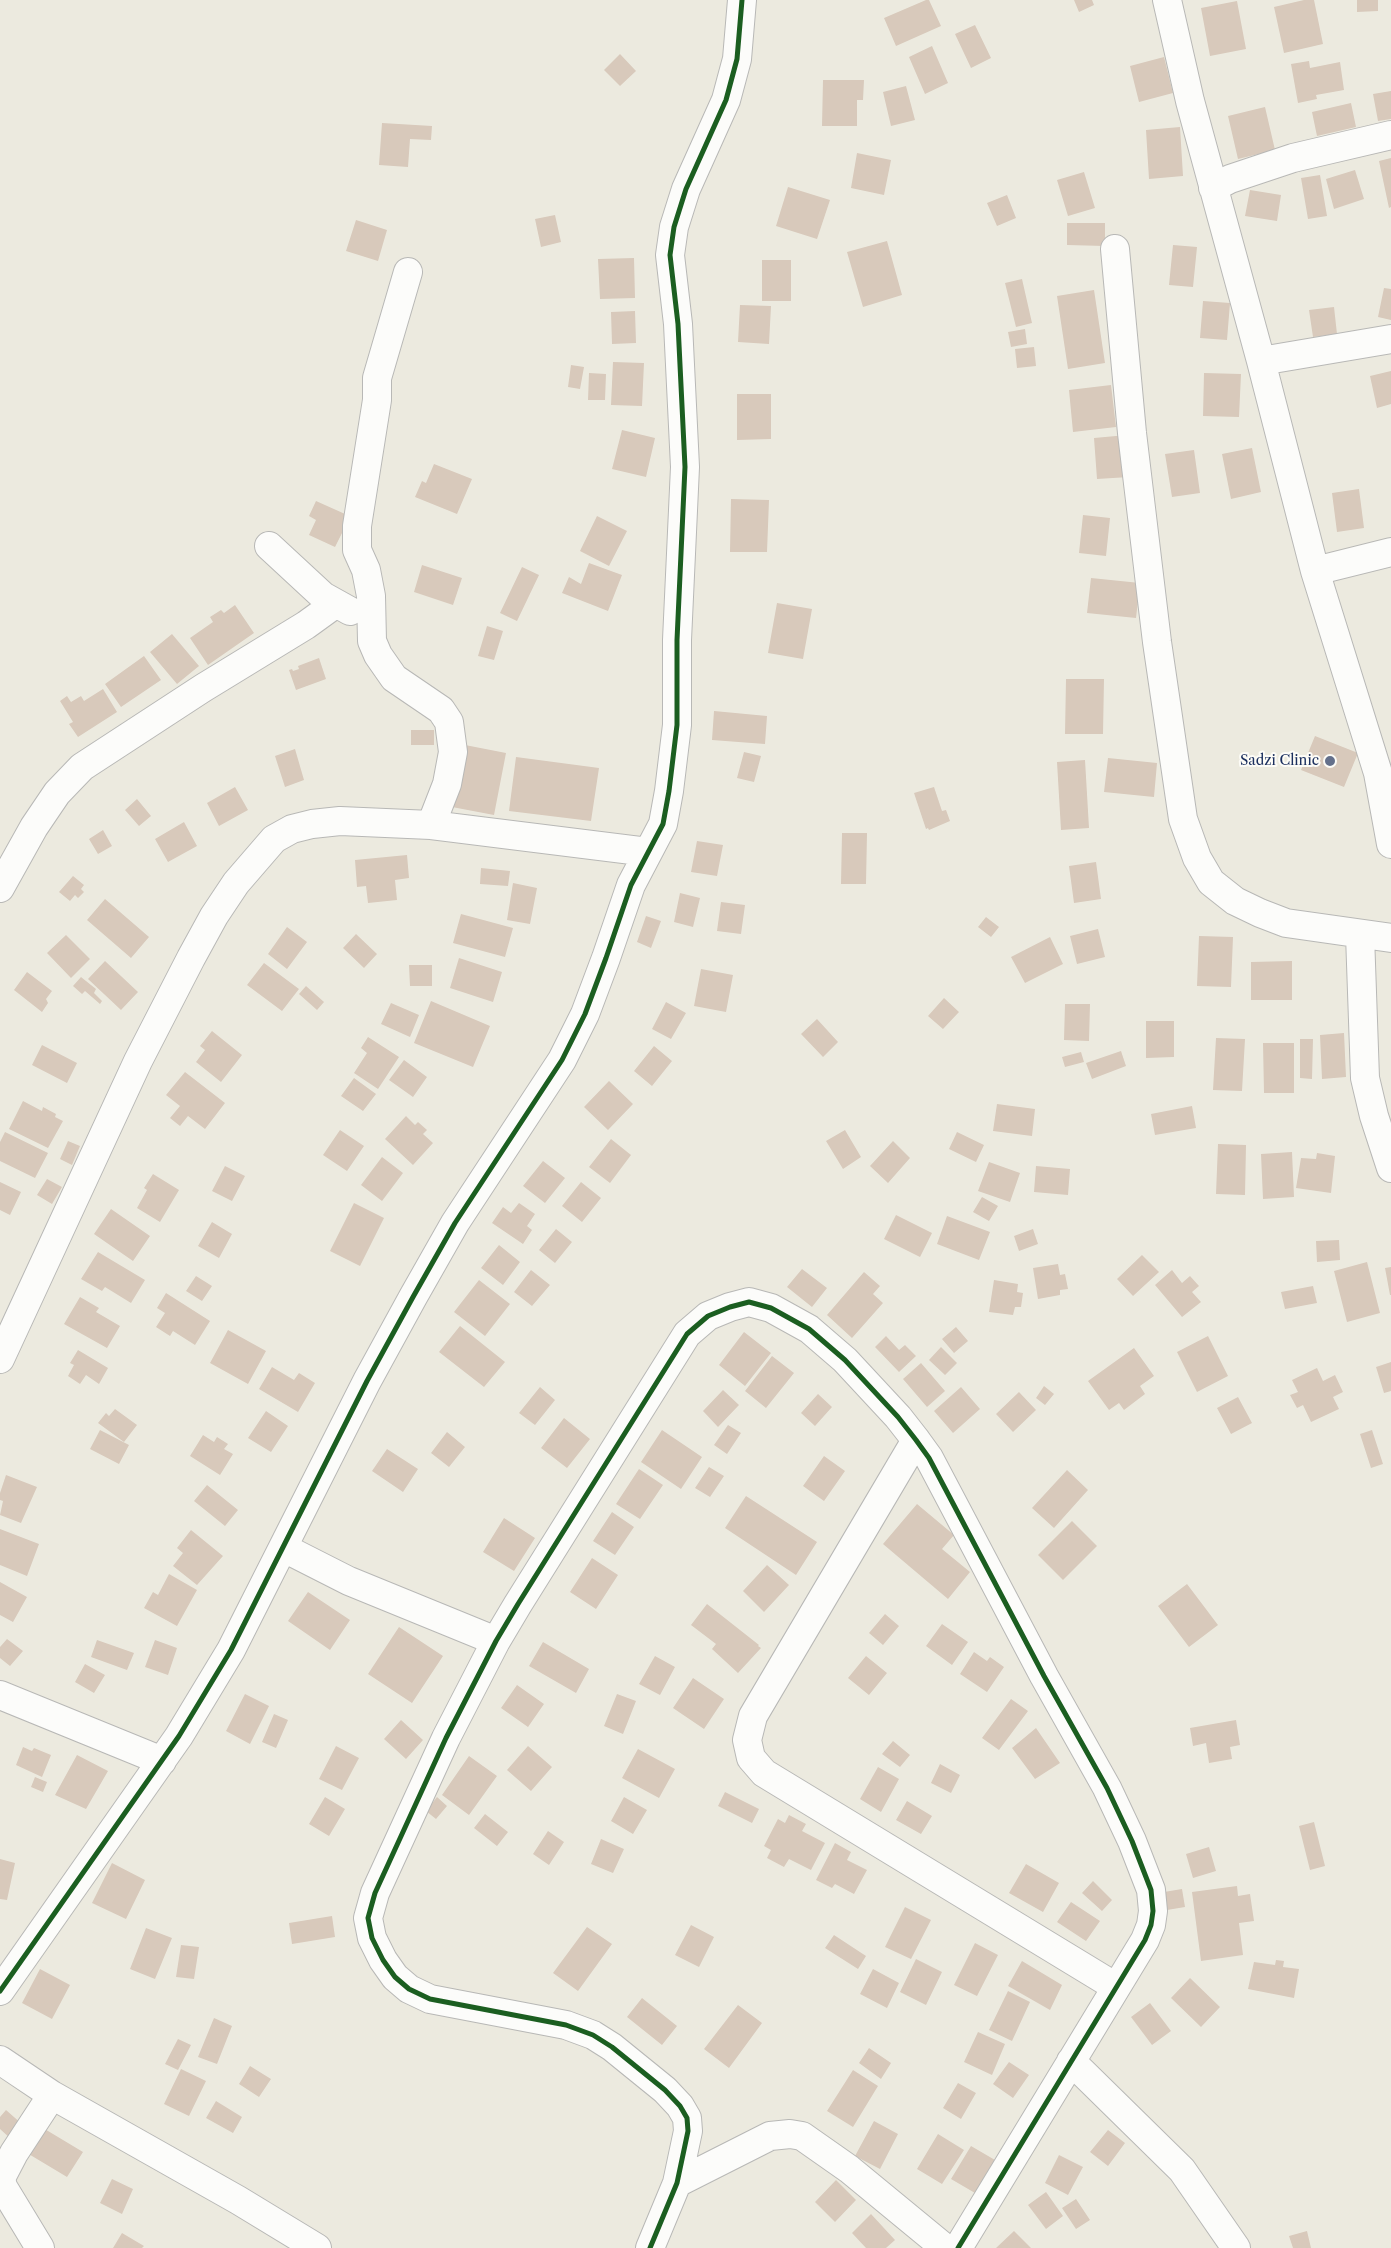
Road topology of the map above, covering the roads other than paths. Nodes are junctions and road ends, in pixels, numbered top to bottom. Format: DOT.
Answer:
graph roads {
  1 [pos="742,0"];
  2 [pos="1168,0"];
  3 [pos="1391,135"];
  4 [pos="1213,188"];
  5 [pos="1115,249"];
  6 [pos="408,272"];
  7 [pos="1391,339"];
  8 [pos="1261,361"];
  9 [pos="269,546"];
  10 [pos="1391,552"];
  11 [pos="1315,571"];
  12 [pos="335,604"];
  13 [pos="370,618"];
  14 [pos="1384,771"];
  15 [pos="431,825"];
  16 [pos="1391,844"];
  17 [pos="648,852"];
  18 [pos="0,888"];
  19 [pos="1360,935"];
  20 [pos="1391,938"];
  21 [pos="1391,1168"];
  22 [pos="1,1351"];
  23 [pos="916,1440"];
  24 [pos="284,1548"];
  25 [pos="496,1641"];
  26 [pos="0,1695"];
  27 [pos="162,1761"];
  28 [pos="1116,1987"];
  29 [pos="0,1991"];
  30 [pos="0,2060"];
  31 [pos="1071,2061"];
  32 [pos="52,2094"];
  33 [pos="676,2183"];
  34 [pos="287,2238"];
  35 [pos="40,2248"];
  36 [pos="317,2248"];
  37 [pos="650,2248"];
  38 [pos="945,2248"];
  39 [pos="958,2248"];
  40 [pos="1236,2248"];
  1 -- 17 [label="street"];
  2 -- 4 [label="street"];
  3 -- 4 [label="street"];
  4 -- 8 [label="street"];
  5 -- 19 [label="street"];
  6 -- 13 [label="street"];
  7 -- 8 [label="street"];
  8 -- 11 [label="street"];
  9 -- 12 [label="street"];
  10 -- 11 [label="street"];
  11 -- 14 [label="street"];
  12 -- 13 [label="street"];
  12 -- 18 [label="street"];
  13 -- 15 [label="street"];
  14 -- 16 [label="street"];
  15 -- 17 [label="street"];
  15 -- 22 [label="street"];
  17 -- 24 [label="street"];
  19 -- 20 [label="street"];
  19 -- 21 [label="street"];
  23 -- 25 [label="street"];
  23 -- 28 [label="street"];
  23 -- 28 [label="street"];
  24 -- 25 [label="street"];
  24 -- 27 [label="street"];
  25 -- 33 [label="street"];
  26 -- 27 [label="street"];
  27 -- 29 [label="street"];
  28 -- 31 [label="street"];
  30 -- 32 [label="street"];
  31 -- 39 [label="street"];
  31 -- 40 [label="street"];
  32 -- 34 [label="street"];
  32 -- 35 [label="street"];
  33 -- 37 [label="street"];
  33 -- 38 [label="street"];
  34 -- 36 [label="street"];
}
